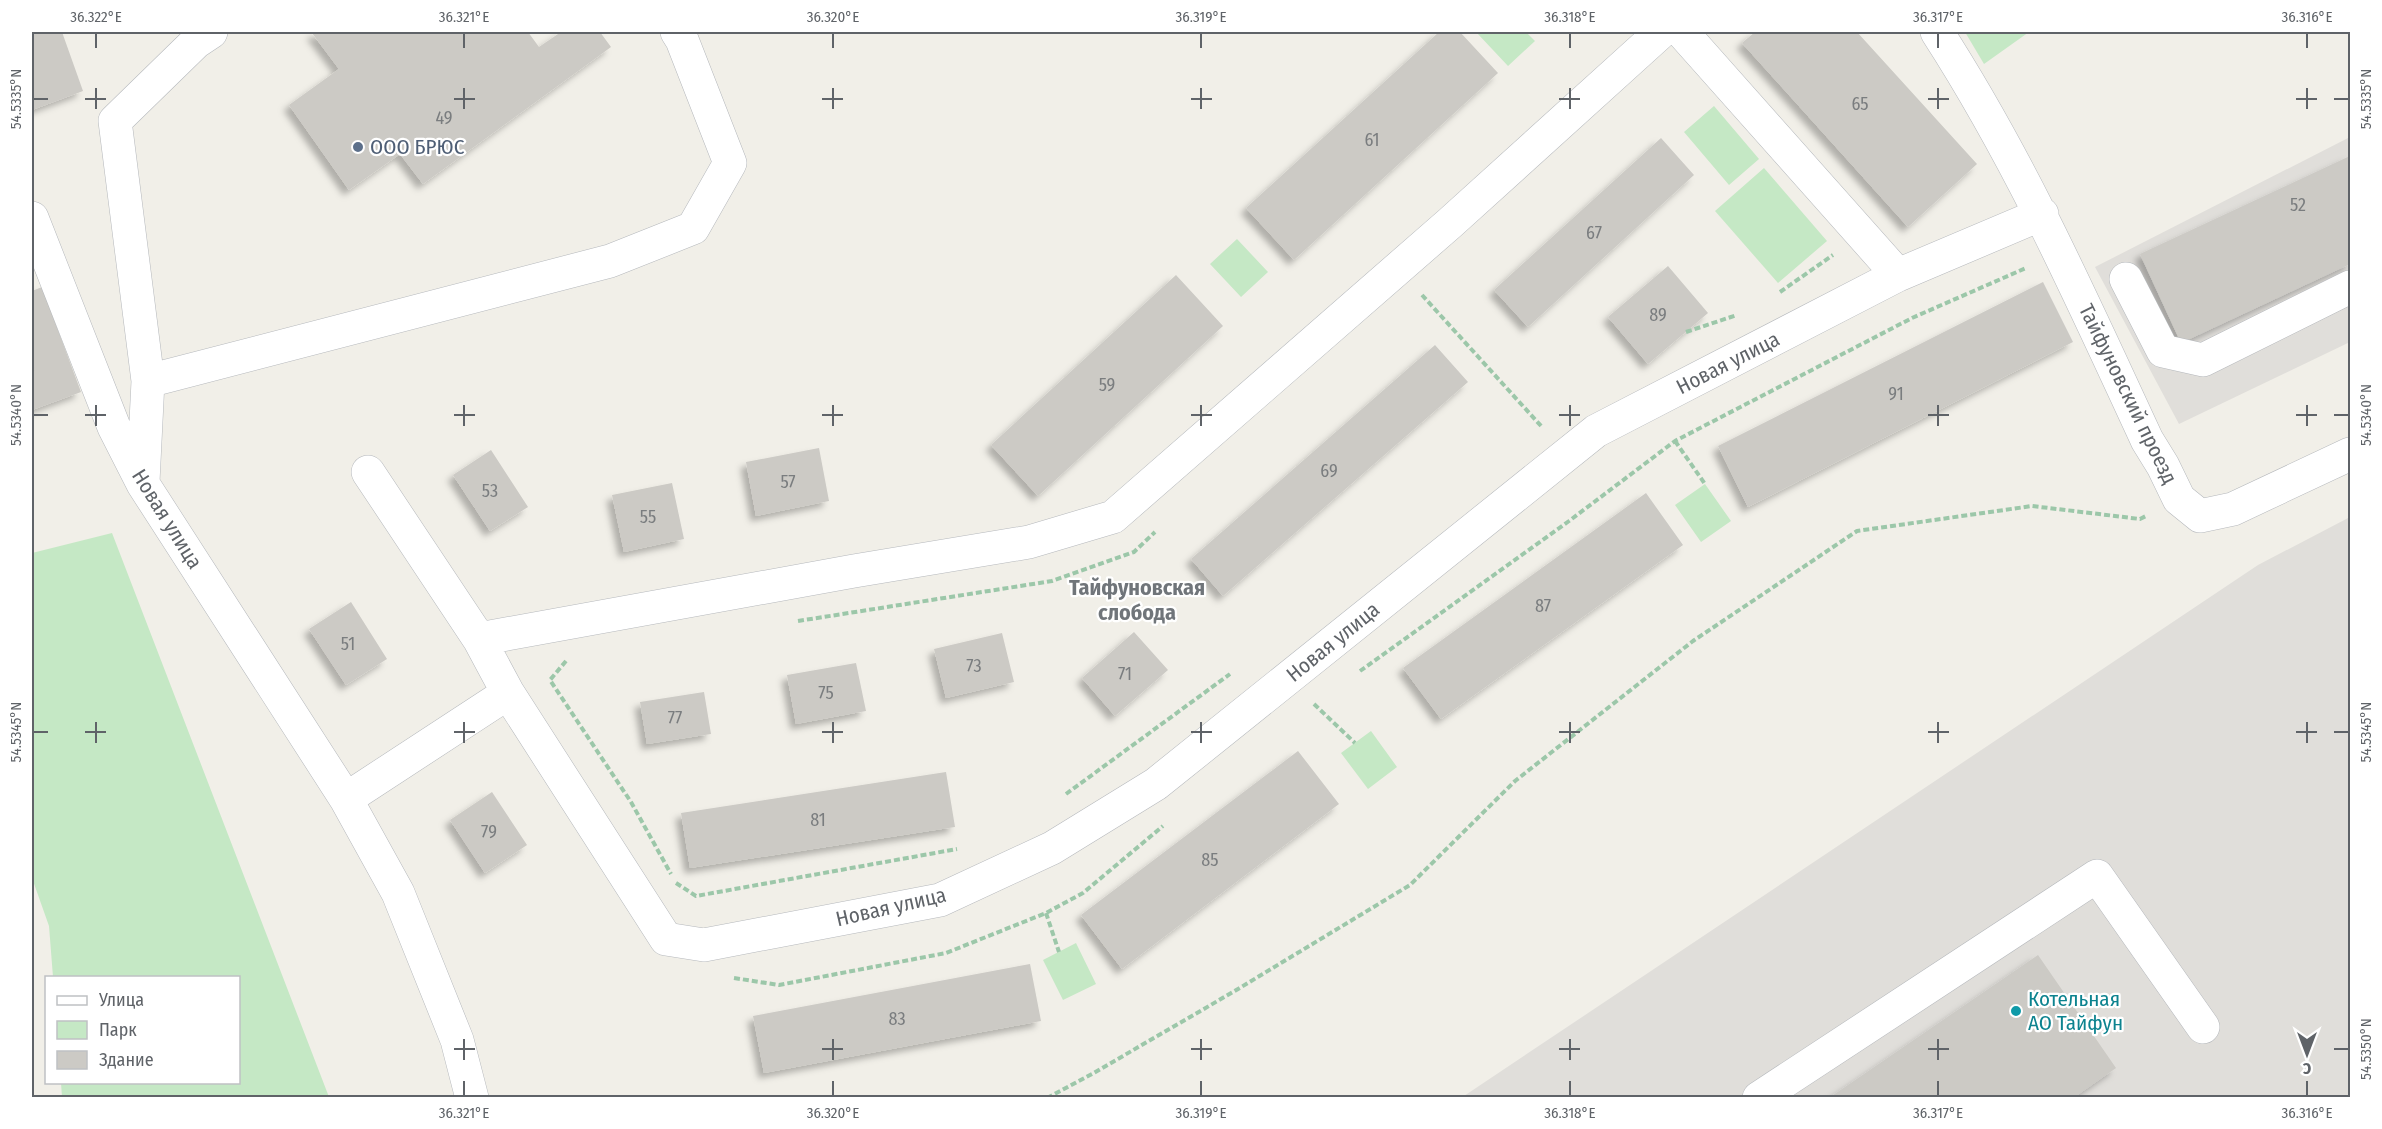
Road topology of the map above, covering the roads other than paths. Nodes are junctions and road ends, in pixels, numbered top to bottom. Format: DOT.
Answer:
graph roads {
  1 [pos="211,32"];
  2 [pos="677,32"];
  3 [pos="1661,32"];
  4 [pos="1682,32"];
  5 [pos="1937,32"];
  6 [pos="2042,214"];
  7 [pos="32,218"];
  8 [pos="1898,275"];
  9 [pos="2126,279"];
  10 [pos="2350,287"];
  11 [pos="148,381"];
  12 [pos="2350,454"];
  13 [pos="368,472"];
  14 [pos="143,484"];
  15 [pos="479,639"];
  16 [pos="508,693"];
  17 [pos="346,799"];
  18 [pos="2203,1027"];
  19 [pos="472,1098"];
  20 [pos="1759,1098"];
  1 -- 11 [label="street"];
  2 -- 11 [label="street"];
  3 -- 15 [label="street"];
  4 -- 8 [label="street"];
  5 -- 6 [label="street"];
  6 -- 8 [label="street, Новая улица"];
  6 -- 12 [label="street, Тайфуновский проезд"];
  7 -- 14 [label="street, Новая улица"];
  8 -- 16 [label="street, Новая улица"];
  9 -- 10 [label="street"];
  11 -- 14 [label="street"];
  13 -- 15 [label="street, Новая улица"];
  14 -- 17 [label="street, Новая улица"];
  15 -- 16 [label="street, Новая улица"];
  16 -- 17 [label="street"];
  17 -- 19 [label="street, Новая улица"];
  18 -- 20 [label="street"];
}
